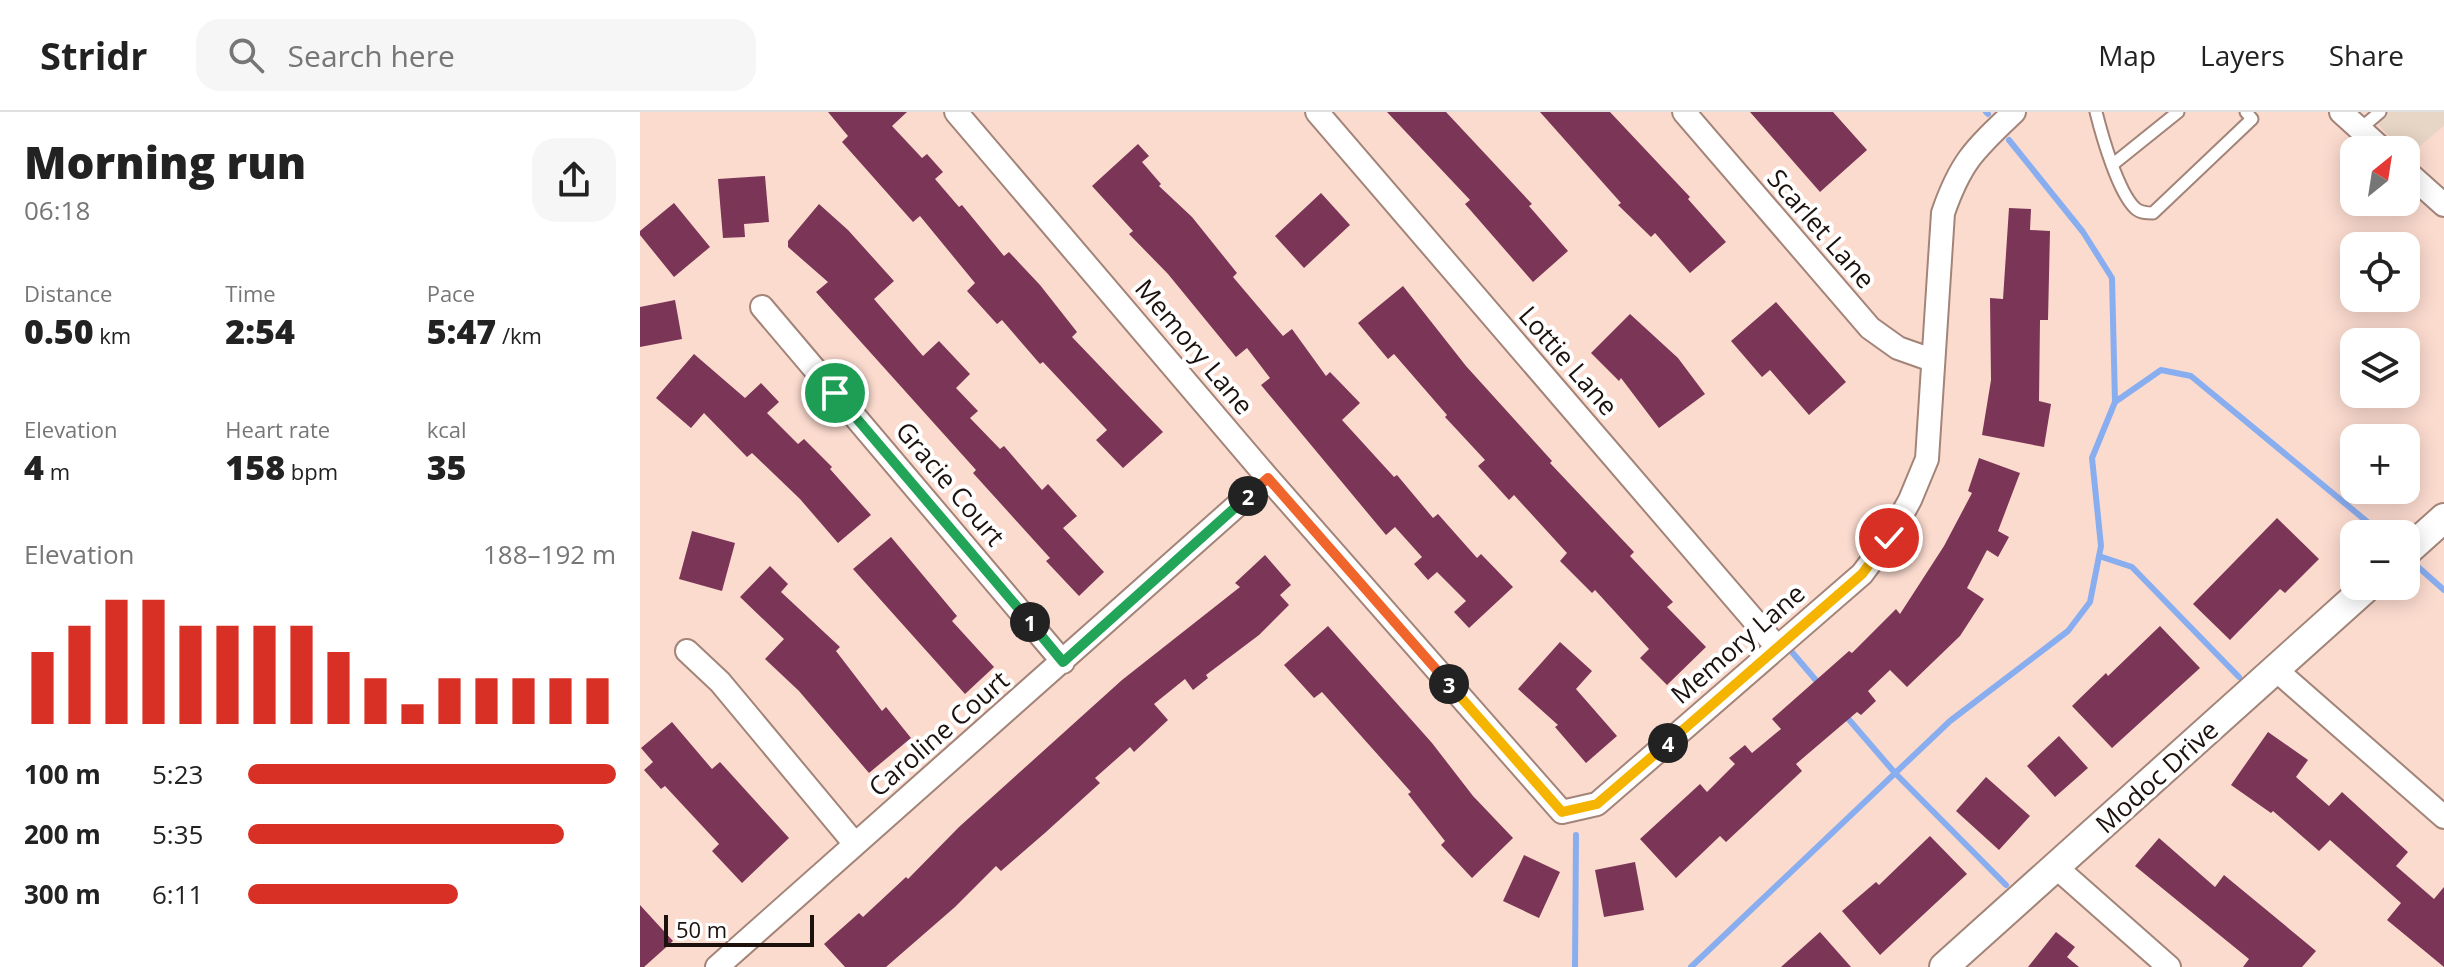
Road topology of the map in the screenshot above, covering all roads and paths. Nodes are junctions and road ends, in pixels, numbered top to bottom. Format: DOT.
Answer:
graph roads {
  1 [pos="956,112"];
  2 [pos="1317,112"];
  3 [pos="1684,112"];
  4 [pos="2014,112"];
  5 [pos="2096,112"];
  6 [pos="2178,112"];
  7 [pos="2246,112"];
  8 [pos="2341,112"];
  9 [pos="2380,112"];
  10 [pos="2360,129"];
  11 [pos="2368,136"];
  12 [pos="2112,165"];
  13 [pos="2420,184"];
  14 [pos="2444,205"];
  15 [pos="762,307"];
  16 [pos="1932,360"];
  17 [pos="1268,478"];
  18 [pos="2444,518"];
  19 [pos="2420,539"];
  20 [pos="2352,600"];
  21 [pos="1777,647"];
  22 [pos="687,651"];
  23 [pos="1063,662"];
  24 [pos="2275,669"];
  25 [pos="2444,817"];
  26 [pos="855,844"];
  27 [pos="2057,868"];
  28 [pos="717,967"];
  29 [pos="1944,967"];
  30 [pos="2169,967"];
  1 -- 17 [label="street, Memory Lane"];
  2 -- 21 [label="street, Lottie Lane"];
  3 -- 16 [label="street, Scarlet Lane"];
  4 -- 16 [label="street, Memory Lane"];
  5 -- 12 [label="lane"];
  6 -- 12 [label="lane"];
  7 -- 12 [label="lane"];
  8 -- 10 [label="street"];
  9 -- 10 [label="lane"];
  10 -- 11 [label="street"];
  13 -- 14 [label="street"];
  15 -- 23 [label="street, Gracie Court"];
  16 -- 21 [label="street, Memory Lane"];
  17 -- 21 [label="street, Memory Lane"];
  17 -- 23 [label="street, Caroline Court"];
  18 -- 19 [label="street"];
  20 -- 24 [label="street, Modoc Drive"];
  22 -- 26 [label="street"];
  23 -- 26 [label="street, Caroline Court"];
  24 -- 25 [label="street"];
  24 -- 27 [label="street, Modoc Drive"];
  26 -- 28 [label="street, Caroline Court"];
  27 -- 29 [label="street, Modoc Drive"];
  27 -- 30 [label="street"];
}
